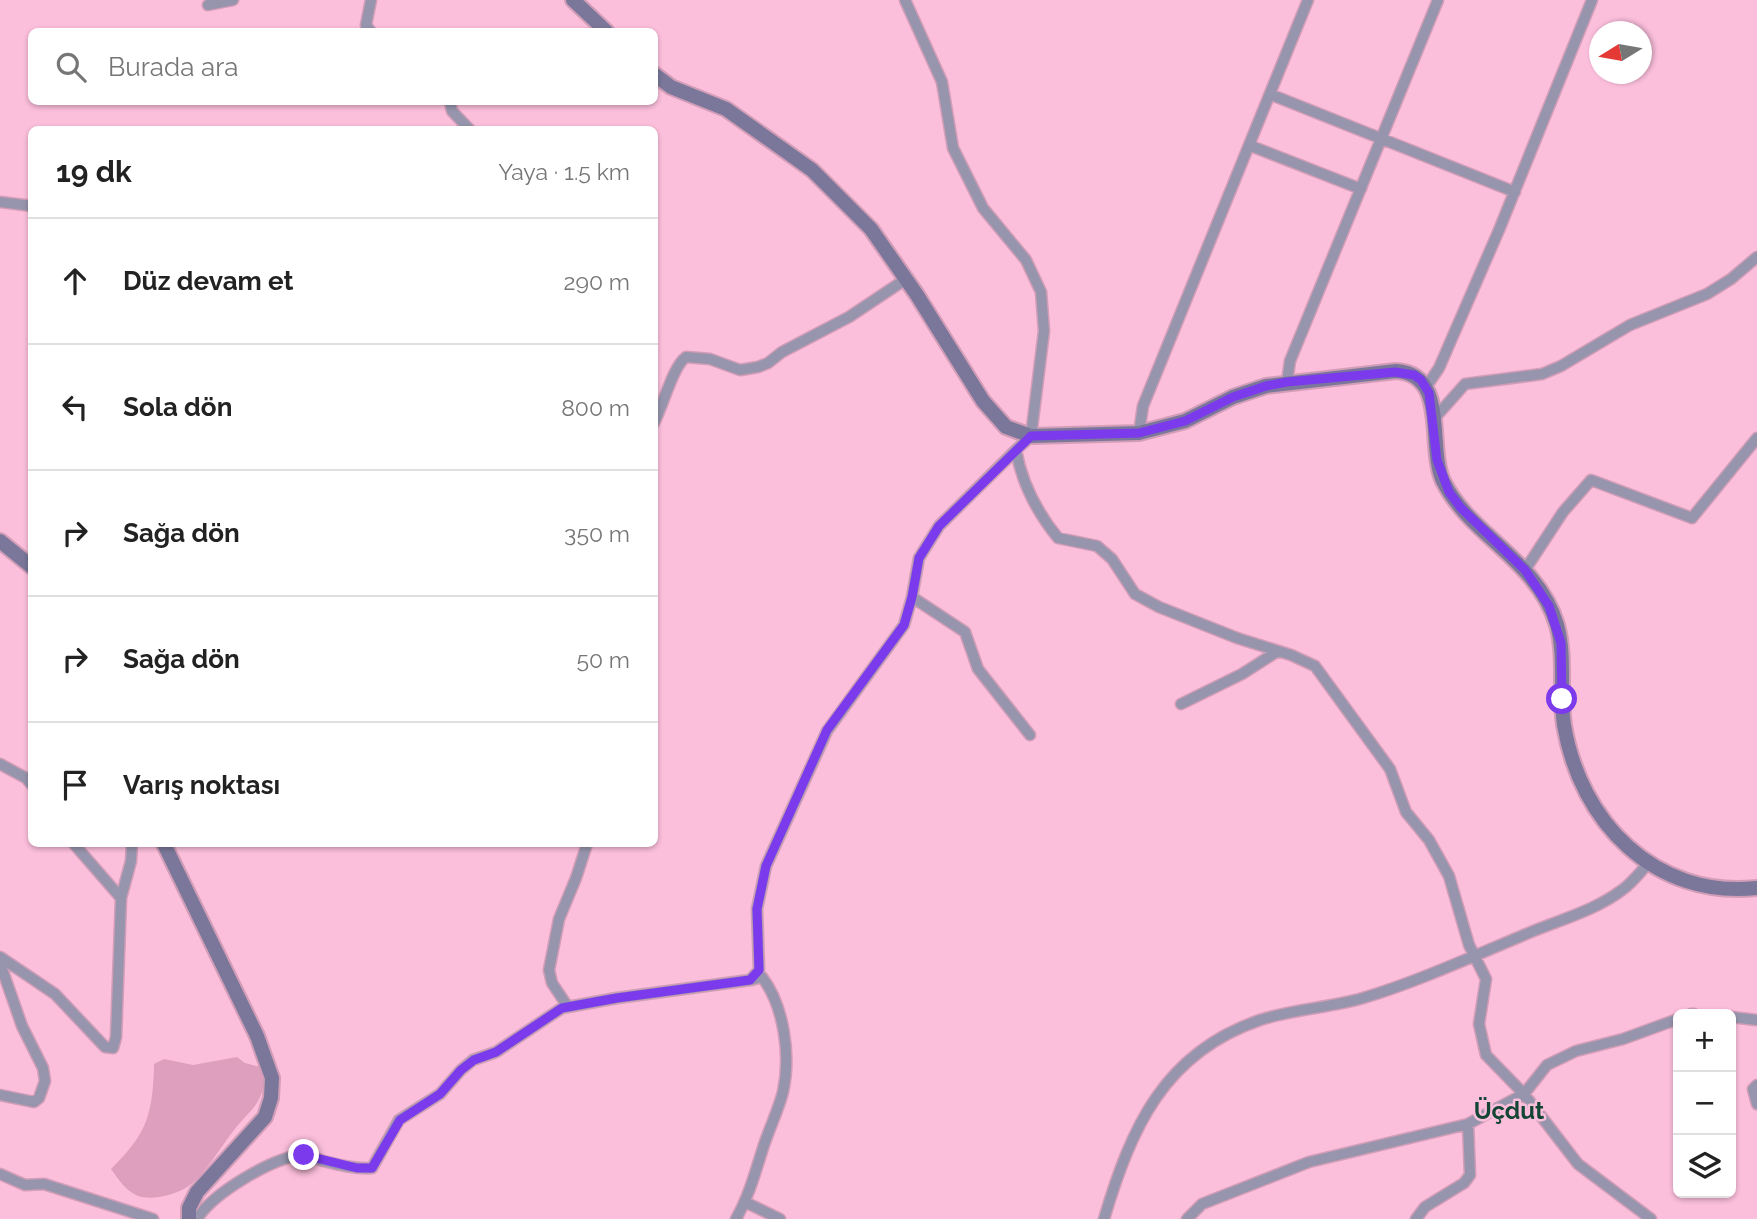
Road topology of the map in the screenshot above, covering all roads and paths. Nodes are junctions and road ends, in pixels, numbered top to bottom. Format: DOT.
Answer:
graph roads {
  1 [pos="233,0"];
  2 [pos="371,0"];
  3 [pos="573,0"];
  4 [pos="905,0"];
  5 [pos="1308,0"];
  6 [pos="1438,0"];
  7 [pos="1592,0"];
  8 [pos="208,5"];
  9 [pos="368,28"];
  10 [pos="603,28"];
  11 [pos="658,77"];
  12 [pos="1272,95"];
  13 [pos="451,105"];
  14 [pos="466,126"];
  15 [pos="1382,139"];
  16 [pos="1251,146"];
  17 [pos="1361,189"];
  18 [pos="1515,192"];
  19 [pos="0,202"];
  20 [pos="28,207"];
  21 [pos="1757,257"];
  22 [pos="906,279"];
  23 [pos="1287,382"];
  24 [pos="1426,387"];
  25 [pos="658,415"];
  26 [pos="1433,421"];
  27 [pos="1139,433"];
  28 [pos="1031,436"];
  29 [pos="1757,438"];
  30 [pos="1016,450"];
  31 [pos="0,541"];
  32 [pos="28,564"];
  33 [pos="1525,570"];
  34 [pos="912,597"];
  35 [pos="1278,651"];
  36 [pos="1181,704"];
  37 [pos="1030,735"];
  38 [pos="0,764"];
  39 [pos="28,780"];
  40 [pos="77,847"];
  41 [pos="132,847"];
  42 [pos="165,847"];
  43 [pos="586,847"];
  44 [pos="1648,864"];
  45 [pos="1757,888"];
  46 [pos="121,898"];
  47 [pos="1475,955"];
  48 [pos="0,957"];
  49 [pos="0,963"];
  50 [pos="750,980"];
  51 [pos="568,1007"];
  52 [pos="1736,1018"];
  53 [pos="1757,1020"];
  54 [pos="1673,1021"];
  55 [pos="1757,1085"];
  56 [pos="1524,1094"];
  57 [pos="0,1095"];
  58 [pos="1757,1104"];
  59 [pos="1468,1124"];
  60 [pos="0,1174"];
  61 [pos="745,1202"];
  62 [pos="153,1219"];
  63 [pos="189,1219"];
  64 [pos="197,1219"];
  65 [pos="736,1219"];
  66 [pos="780,1219"];
  67 [pos="1104,1219"];
  68 [pos="1187,1219"];
  69 [pos="1416,1219"];
  70 [pos="1651,1219"];
  1 -- 8 [label="street"];
  2 -- 9 [label="street"];
  3 -- 10 [label="street"];
  4 -- 28 [label="street"];
  5 -- 12 [label="street"];
  6 -- 15 [label="street"];
  7 -- 18 [label="street"];
  11 -- 22 [label="street"];
  12 -- 15 [label="street"];
  12 -- 16 [label="street"];
  13 -- 14 [label="street"];
  15 -- 17 [label="street"];
  15 -- 18 [label="street"];
  16 -- 17 [label="street"];
  16 -- 27 [label="street"];
  17 -- 23 [label="street"];
  18 -- 24 [label="street"];
  19 -- 20 [label="street"];
  21 -- 26 [label="street"];
  22 -- 25 [label="street"];
  22 -- 28 [label="street"];
  23 -- 24 [label="street"];
  23 -- 27 [label="street"];
  24 -- 26 [label="street"];
  26 -- 33 [label="street"];
  27 -- 28 [label="street"];
  28 -- 30 [label="street"];
  29 -- 33 [label="street"];
  30 -- 34 [label="street"];
  30 -- 35 [label="street"];
  31 -- 32 [label="street"];
  33 -- 44 [label="street"];
  34 -- 37 [label="street"];
  34 -- 50 [label="street"];
  35 -- 36 [label="street"];
  35 -- 47 [label="street"];
  38 -- 39 [label="street"];
  40 -- 46 [label="street"];
  41 -- 46 [label="street"];
  42 -- 63 [label="street"];
  43 -- 51 [label="street"];
  44 -- 45 [label="street"];
  44 -- 47 [label="street"];
  46 -- 48 [label="street"];
  47 -- 56 [label="street"];
  47 -- 67 [label="street"];
  49 -- 57 [label="street"];
  50 -- 51 [label="street"];
  50 -- 61 [label="street"];
  51 -- 64 [label="street"];
  52 -- 53 [label="street"];
  54 -- 56 [label="street"];
  55 -- 58 [label="street"];
  56 -- 59 [label="street"];
  56 -- 70 [label="street"];
  59 -- 68 [label="street"];
  59 -- 69 [label="street"];
  60 -- 62 [label="street"];
  61 -- 65 [label="street"];
  61 -- 66 [label="street"];
}
